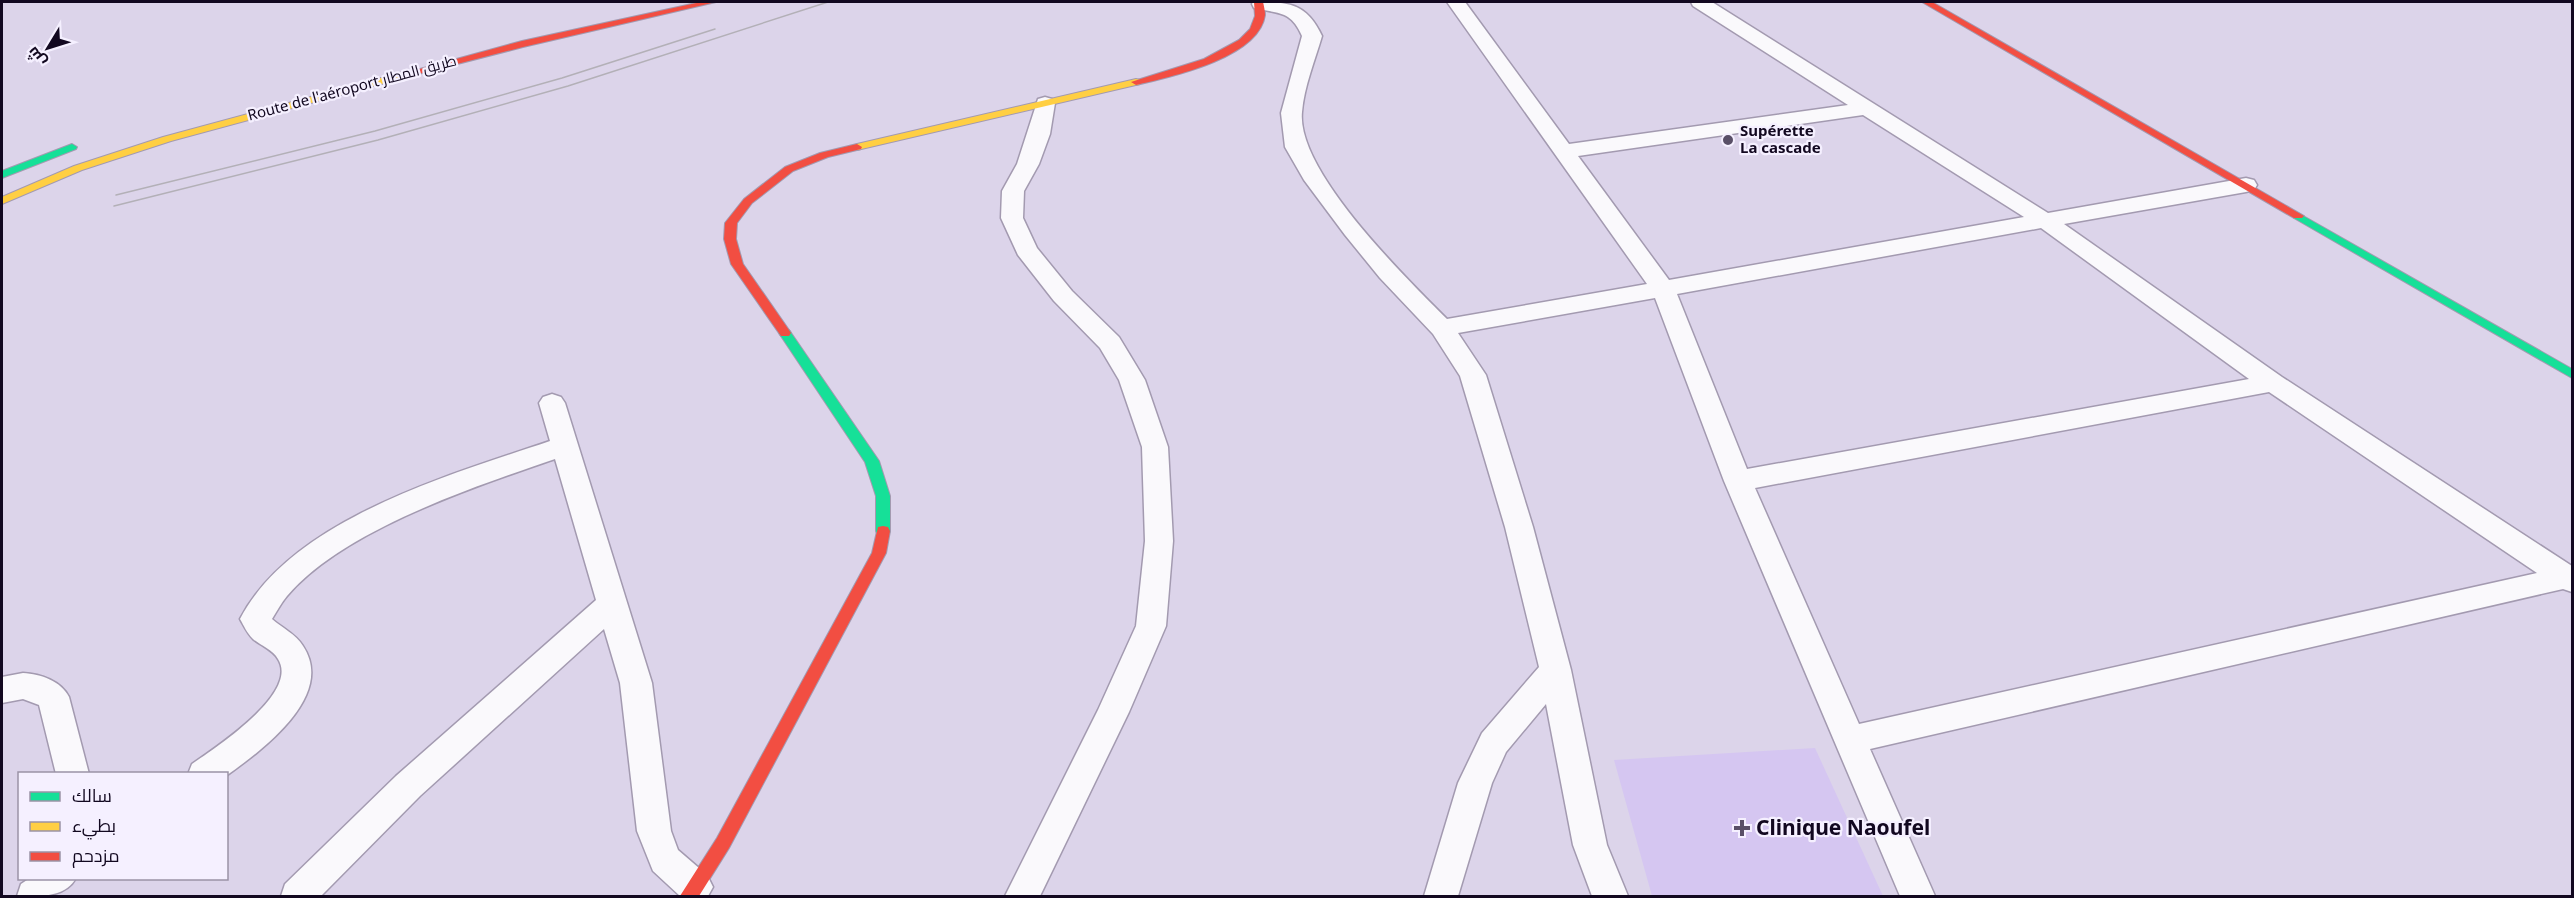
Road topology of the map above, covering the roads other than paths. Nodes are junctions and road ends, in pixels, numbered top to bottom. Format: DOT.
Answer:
graph roads {
  1 [pos="711,2"];
  2 [pos="1456,2"];
  3 [pos="1700,2"];
  4 [pos="1926,2"];
  5 [pos="1260,3"];
  6 [pos="1046,103"];
  7 [pos="1867,108"];
  8 [pos="86,142"];
  9 [pos="1565,151"];
  10 [pos="2,176"];
  11 [pos="2246,186"];
  12 [pos="2,201"];
  13 [pos="2045,221"];
  14 [pos="1662,287"];
  15 [pos="1442,328"];
  16 [pos="2572,374"];
  17 [pos="2273,382"];
  18 [pos="552,403"];
  19 [pos="565,446"];
  20 [pos="1738,481"];
  21 [pos="2570,579"];
  22 [pos="613,603"];
  23 [pos="1555,670"];
  24 [pos="2,690"];
  25 [pos="1850,740"];
  26 [pos="72,772"];
  27 [pos="207,772"];
  28 [pos="58,880"];
  29 [pos="692,892"];
  30 [pos="34,897"];
  31 [pos="298,897"];
  32 [pos="1022,897"];
  33 [pos="1441,897"];
  34 [pos="1610,897"];
  35 [pos="1917,897"];
  1 -- 12 [label="main road, Route de l'aéroport طريق المطار"];
  2 -- 9 [label="street"];
  3 -- 7 [label="street"];
  4 -- 11 [label="main road"];
  5 -- 6 [label="main road"];
  5 -- 15 [label="street"];
  6 -- 29 [label="main road"];
  6 -- 32 [label="street"];
  7 -- 9 [label="street"];
  7 -- 13 [label="street"];
  8 -- 10 [label="main road"];
  9 -- 14 [label="street"];
  11 -- 13 [label="street"];
  11 -- 16 [label="main road"];
  13 -- 14 [label="street"];
  13 -- 17 [label="street"];
  14 -- 15 [label="street"];
  14 -- 20 [label="street"];
  15 -- 23 [label="street"];
  17 -- 20 [label="street"];
  17 -- 21 [label="street"];
  18 -- 19 [label="street"];
  19 -- 22 [label="street"];
  19 -- 27 [label="street"];
  20 -- 25 [label="street"];
  21 -- 25 [label="street"];
  22 -- 29 [label="street"];
  22 -- 31 [label="street"];
  23 -- 33 [label="street"];
  23 -- 34 [label="street"];
  24 -- 26 [label="street"];
  25 -- 35 [label="street"];
  28 -- 30 [label="street"];
}
